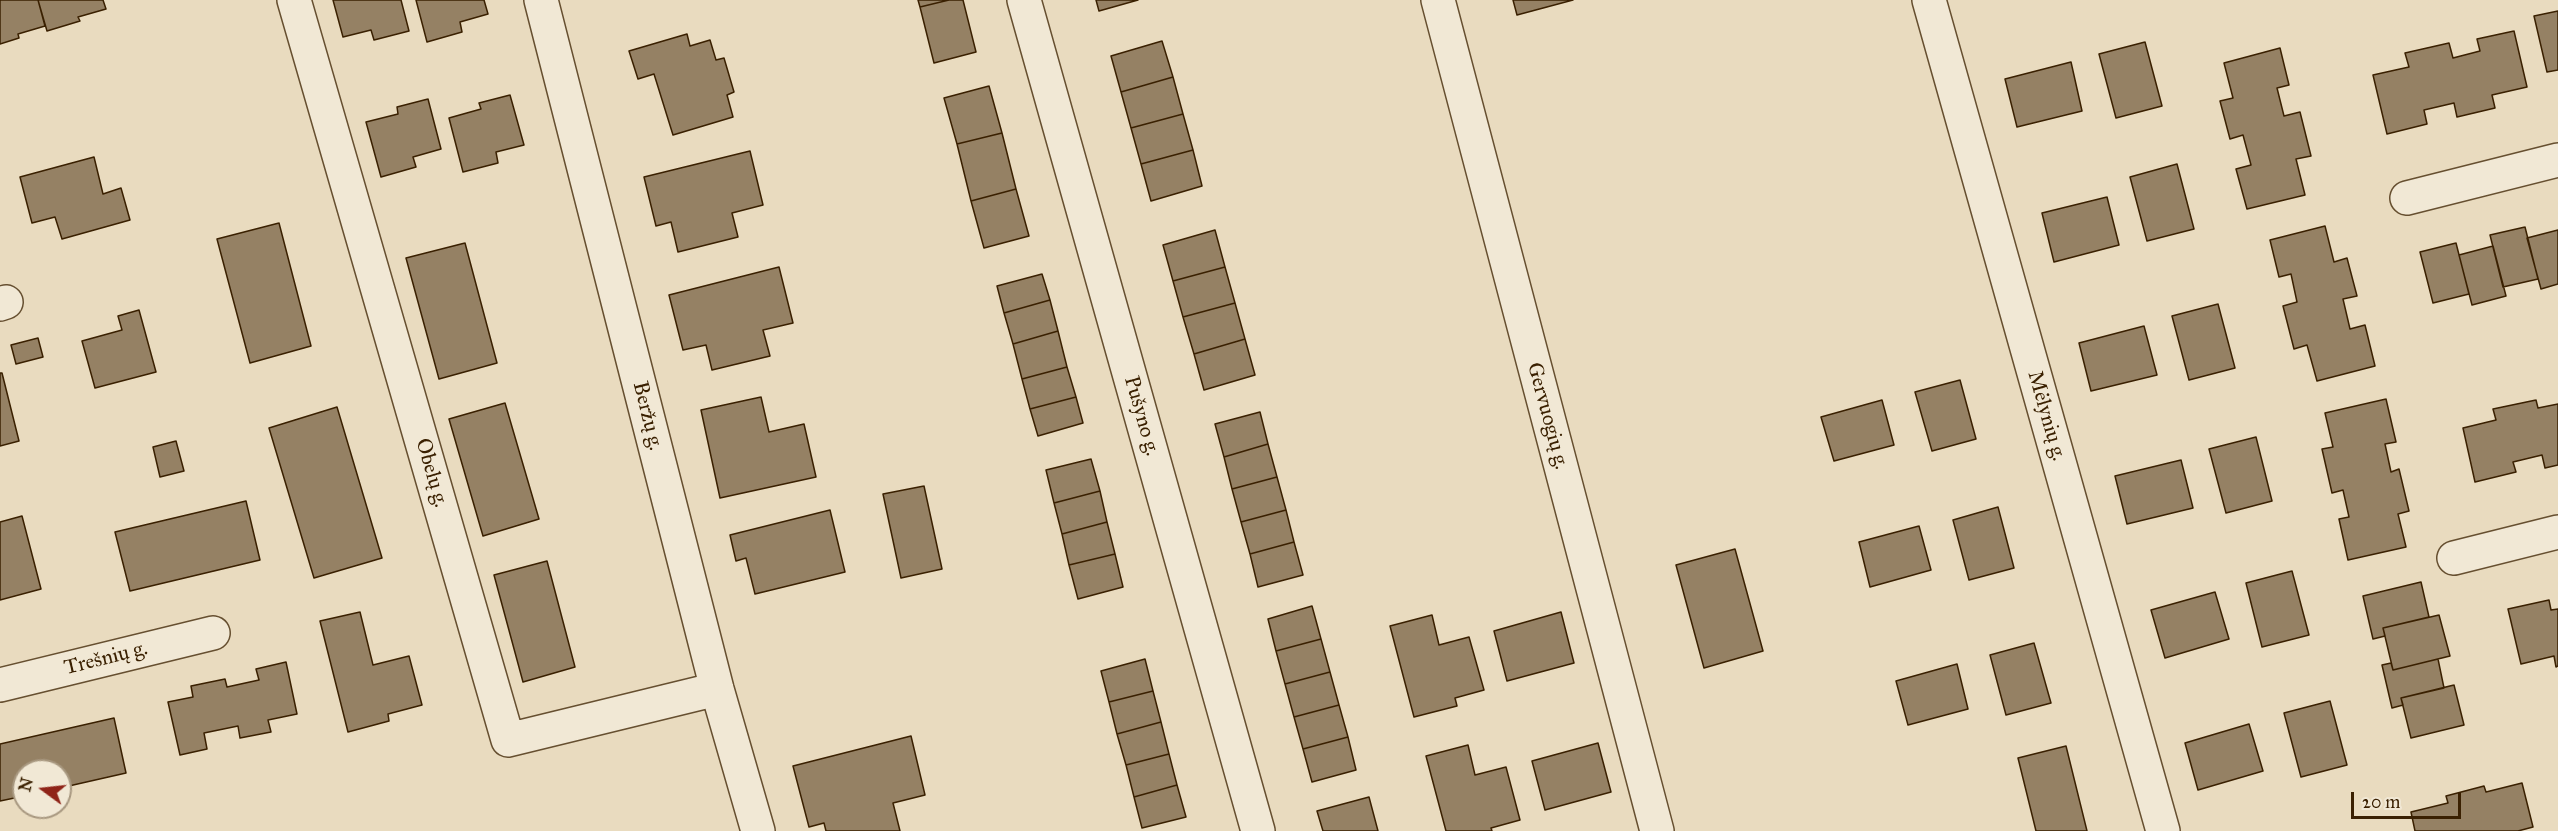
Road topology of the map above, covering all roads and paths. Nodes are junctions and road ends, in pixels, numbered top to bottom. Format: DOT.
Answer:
graph roads {
  1 [pos="294,0"];
  2 [pos="541,0"];
  3 [pos="1024,0"];
  4 [pos="1438,0"];
  5 [pos="1929,0"];
  6 [pos="2558,160"];
  7 [pos="2407,198"];
  8 [pos="2558,532"];
  9 [pos="2454,558"];
  10 [pos="213,633"];
  11 [pos="0,685"];
  12 [pos="717,689"];
  13 [pos="758,831"];
  14 [pos="1258,831"];
  15 [pos="1657,831"];
  16 [pos="2163,831"];
  1 -- 12 [label="street, Obelų g."];
  2 -- 12 [label="street, Beržų g."];
  3 -- 14 [label="street, Pušyno g."];
  4 -- 15 [label="street, Gervuogių g."];
  5 -- 16 [label="street, Mėlynių g."];
  6 -- 7 [label="street"];
  8 -- 9 [label="street"];
  10 -- 11 [label="street, Trešnių g."];
  12 -- 13 [label="street, Beržų g."];
}
